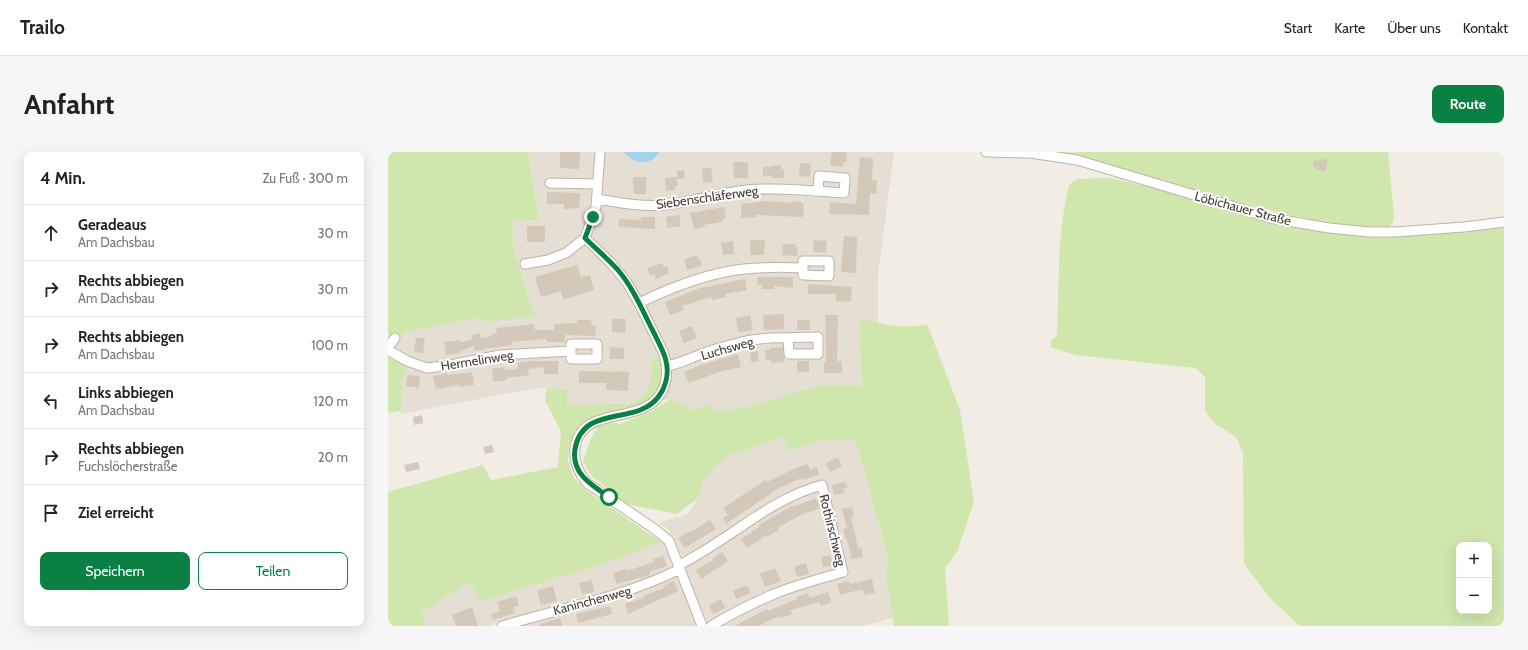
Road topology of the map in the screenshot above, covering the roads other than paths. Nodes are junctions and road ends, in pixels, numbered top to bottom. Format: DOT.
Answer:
graph roads {
  1 [pos="600,152"];
  2 [pos="986,152"];
  3 [pos="550,183"];
  4 [pos="598,184"];
  5 [pos="818,191"];
  6 [pos="597,199"];
  7 [pos="1504,222"];
  8 [pos="585,238"];
  9 [pos="525,264"];
  10 [pos="803,268"];
  11 [pos="639,303"];
  12 [pos="395,338"];
  13 [pos="788,338"];
  14 [pos="388,348"];
  15 [pos="571,351"];
  16 [pos="667,366"];
  17 [pos="680,567"];
  18 [pos="502,626"];
  19 [pos="702,626"];
  20 [pos="711,626"];
  1 -- 4 [label="street"];
  2 -- 7 [label="street, Löbichauer Straße"];
  3 -- 4 [label="street"];
  4 -- 6 [label="street"];
  5 -- 6 [label="street, Siebenschläferweg"];
  6 -- 8 [label="street"];
  8 -- 9 [label="street"];
  8 -- 11 [label="street"];
  10 -- 11 [label="street"];
  11 -- 16 [label="street"];
  12 -- 14 [label="street"];
  13 -- 16 [label="street, Luchsweg"];
  14 -- 15 [label="street, Hermelinweg"];
  16 -- 17 [label="street"];
  17 -- 18 [label="street, Kaninchenweg"];
  17 -- 19 [label="street"];
  17 -- 20 [label="street, Rothirschweg"];
}
